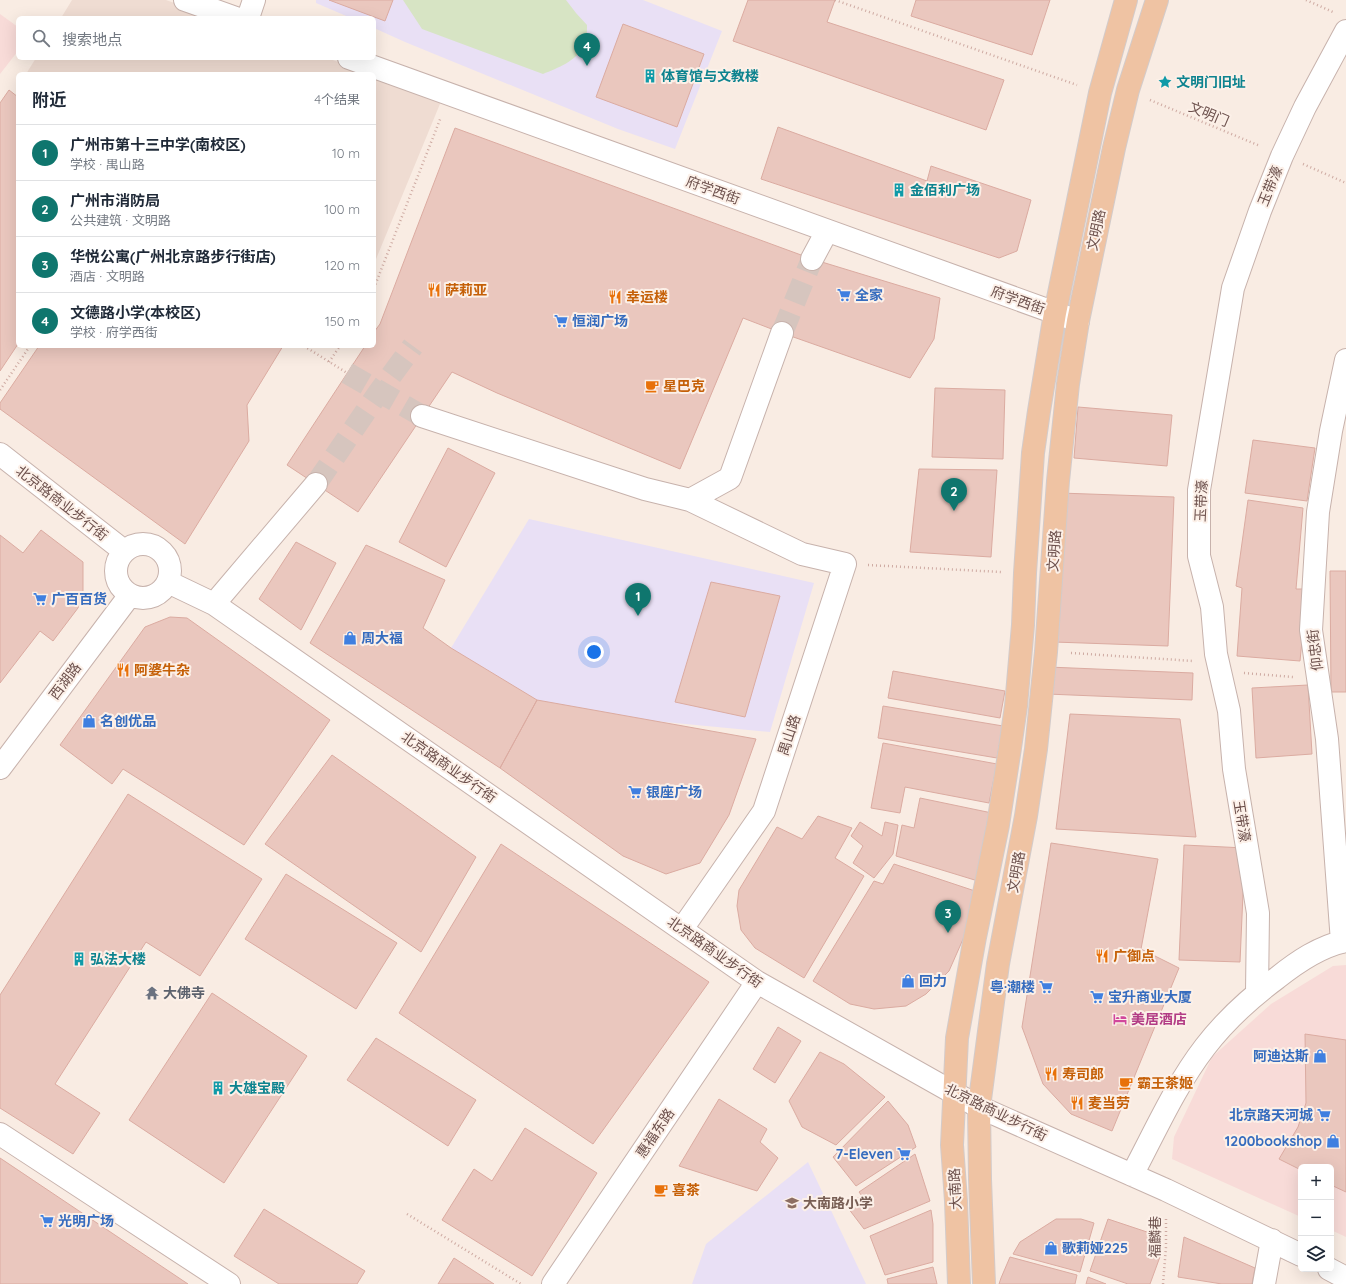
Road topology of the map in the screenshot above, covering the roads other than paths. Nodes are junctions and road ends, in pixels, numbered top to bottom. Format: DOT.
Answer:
graph roads {
  1 [pos="185,0"];
  2 [pos="254,0"];
  3 [pos="1126,0"];
  4 [pos="1157,0"];
  5 [pos="230,16"];
  6 [pos="249,16"];
  7 [pos="1343,23"];
  8 [pos="355,60"];
  9 [pos="827,231"];
  10 [pos="812,259"];
  11 [pos="1055,313"];
  12 [pos="1078,321"];
  13 [pos="782,333"];
  14 [pos="1346,360"];
  15 [pos="422,416"];
  16 [pos="0,454"];
  17 [pos="316,484"];
  18 [pos="690,500"];
  19 [pos="124,552"];
  20 [pos="168,582"];
  21 [pos="130,595"];
  22 [pos="214,604"];
  23 [pos="0,768"];
  24 [pos="682,929"];
  25 [pos="1344,941"];
  26 [pos="757,982"];
  27 [pos="1257,992"];
  28 [pos="954,1093"];
  29 [pos="979,1107"];
  30 [pos="0,1134"];
  31 [pos="1132,1175"];
  32 [pos="1272,1240"];
  33 [pos="1298,1253"];
  34 [pos="1334,1272"];
  35 [pos="1346,1278"];
  36 [pos="229,1284"];
  37 [pos="553,1284"];
  38 [pos="959,1284"];
  39 [pos="984,1284"];
  40 [pos="1264,1284"];
  1 -- 5 [label="street"];
  2 -- 6 [label="street"];
  3 -- 11 [label="main road, 文明路"];
  4 -- 12 [label="main road, 文明路"];
  7 -- 27 [label="street, 玉带濠"];
  8 -- 9 [label="street, 府学西街"];
  9 -- 10 [label="street"];
  9 -- 11 [label="street, 府学西街"];
  11 -- 12 [label="street, 府学西街"];
  11 -- 28 [label="main road, 文明路"];
  12 -- 29 [label="main road, 文明路"];
  13 -- 18 [label="street"];
  14 -- 25 [label="street, 仰忠街"];
  15 -- 18 [label="street"];
  16 -- 19 [label="street, 北京路商业步行街"];
  17 -- 22 [label="street"];
  18 -- 24 [label="street, 禺山路"];
  19 -- 20 [label="street"];
  19 -- 21 [label="street"];
  20 -- 21 [label="street"];
  20 -- 22 [label="street, 北京路商业步行街"];
  21 -- 23 [label="street, 西湖路"];
  22 -- 24 [label="street, 北京路商业步行街"];
  24 -- 26 [label="street, 北京路商业步行街"];
  25 -- 27 [label="street"];
  26 -- 28 [label="street, 北京路商业步行街"];
  26 -- 37 [label="street, 惠福东路"];
  27 -- 31 [label="street"];
  28 -- 29 [label="street, 北京路商业步行街"];
  28 -- 38 [label="main road, 大南路"];
  29 -- 31 [label="street, 北京路商业步行街"];
  29 -- 39 [label="main road, 大南路"];
  30 -- 36 [label="street"];
  31 -- 32 [label="street, 北京路商业步行街"];
  32 -- 33 [label="street, 北京路商业步行街"];
  32 -- 40 [label="street"];
  34 -- 35 [label="street"];
}
